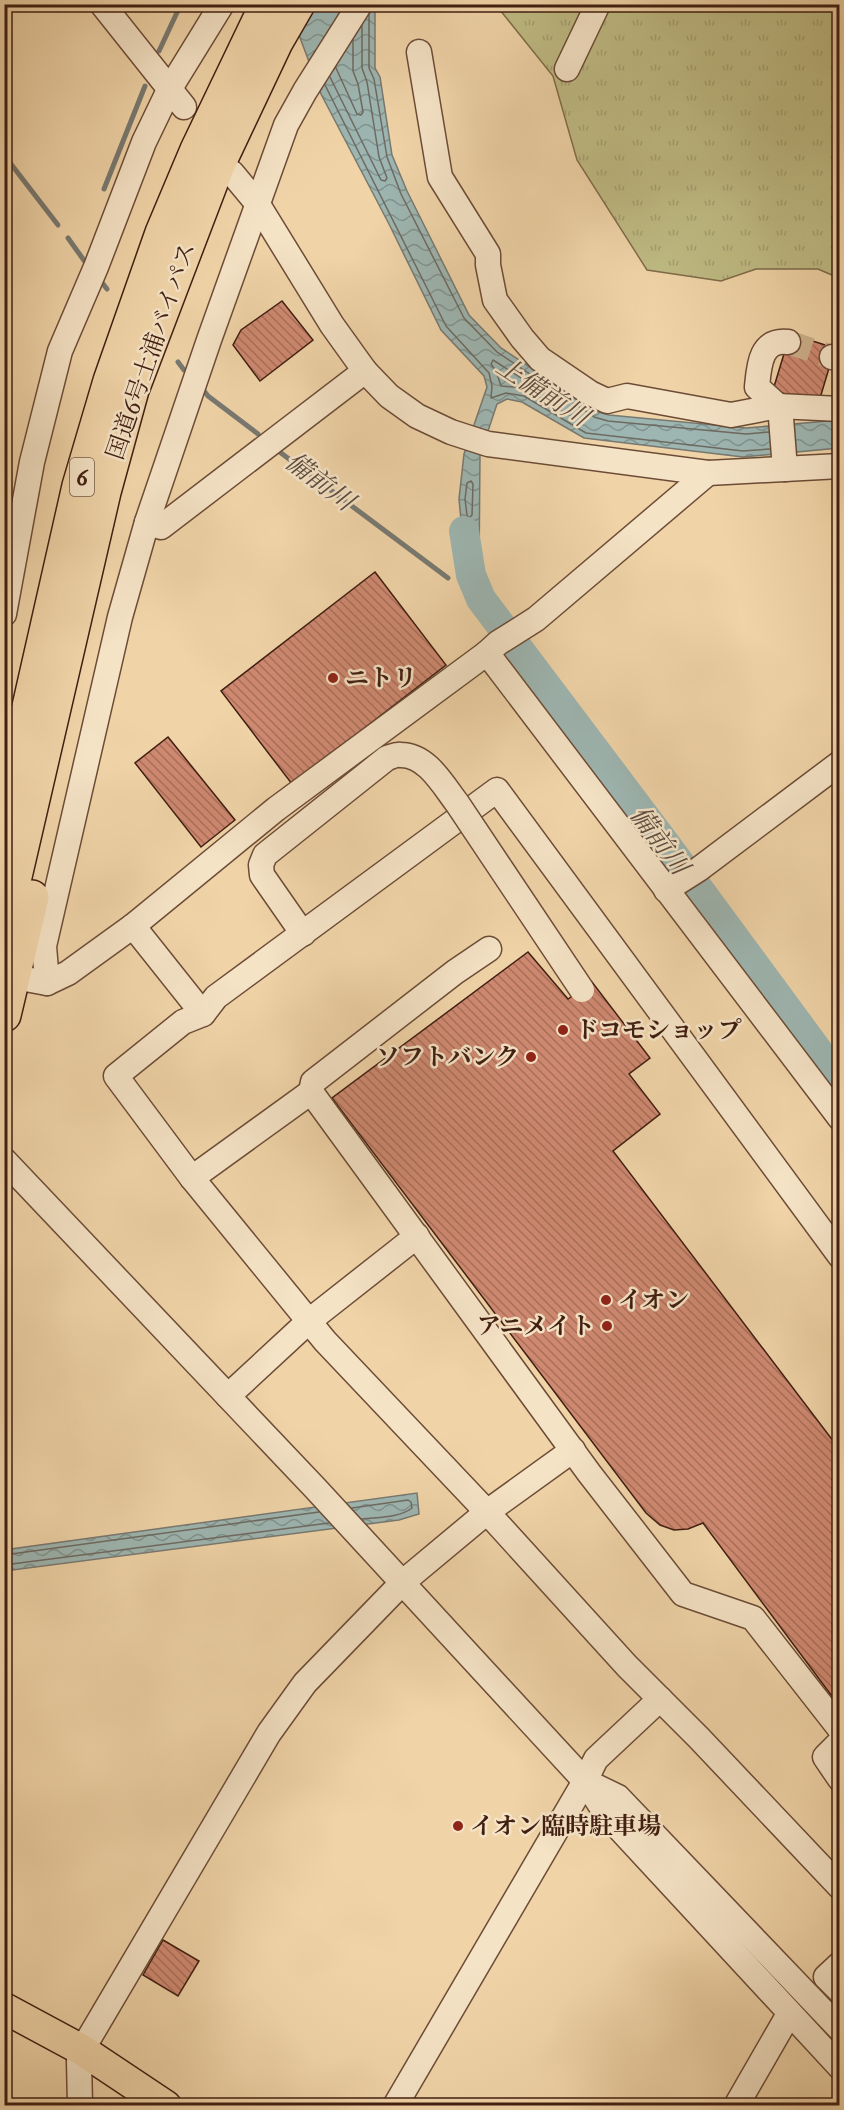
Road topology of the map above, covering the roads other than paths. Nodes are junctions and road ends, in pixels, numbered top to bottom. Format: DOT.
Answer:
graph roads {
  1 [pos="102,4"];
  2 [pos="222,4"];
  3 [pos="267,4"];
  4 [pos="298,4"];
  5 [pos="360,4"];
  6 [pos="598,4"];
  7 [pos="419,52"];
  8 [pos="567,69"];
  9 [pos="176,98"];
  10 [pos="232,173"];
  11 [pos="257,203"];
  12 [pos="174,238"];
  13 [pos="788,342"];
  14 [pos="365,371"];
  15 [pos="840,409"];
  16 [pos="779,412"];
  17 [pos="785,464"];
  18 [pos="840,466"];
  19 [pos="708,473"];
  20 [pos="147,522"];
  21 [pos="4,614"];
  22 [pos="501,642"];
  23 [pos="26,729"];
  24 [pos="840,763"];
  25 [pos="4,817"];
  26 [pos="682,880"];
  27 [pos="4,924"];
  28 [pos="134,926"];
  29 [pos="303,933"];
  30 [pos="489,949"];
  31 [pos="9,976"];
  32 [pos="47,983"];
  33 [pos="582,990"];
  34 [pos="203,1014"];
  35 [pos="4,1015"];
  36 [pos="311,1092"];
  37 [pos="840,1118"];
  38 [pos="4,1160"];
  39 [pos="192,1178"];
  40 [pos="417,1236"];
  41 [pos="840,1256"];
  42 [pos="309,1321"];
  43 [pos="228,1396"];
  44 [pos="573,1450"];
  45 [pos="487,1512"];
  46 [pos="403,1582"];
  47 [pos="660,1699"];
  48 [pos="840,1729"];
  49 [pos="840,1742"];
  50 [pos="840,1779"];
  51 [pos="585,1781"];
  52 [pos="840,1887"];
  53 [pos="840,1964"];
  54 [pos="840,1991"];
  55 [pos="4,2008"];
  56 [pos="789,2014"];
  57 [pos="840,2030"];
  58 [pos="82,2049"];
  59 [pos="840,2067"];
  60 [pos="80,2106"];
  61 [pos="166,2106"];
  62 [pos="395,2106"];
  63 [pos="736,2106"];
  1 -- 9 [label="street"];
  2 -- 9 [label="street"];
  3 -- 12 [label="highway, 国道6号土浦バイパス / 6"];
  4 -- 12 [label="highway, 国道6号土浦バイパス / 6"];
  5 -- 11 [label="street"];
  6 -- 8 [label="street"];
  7 -- 16 [label="street"];
  9 -- 21 [label="street"];
  10 -- 11 [label="street"];
  11 -- 14 [label="street"];
  11 -- 20 [label="street"];
  12 -- 23 [label="highway, 国道6号土浦バイパス / 6"];
  12 -- 31 [label="highway"];
  13 -- 16 [label="street"];
  14 -- 19 [label="street"];
  14 -- 20 [label="street"];
  15 -- 16 [label="street"];
  16 -- 17 [label="street"];
  17 -- 18 [label="street"];
  17 -- 19 [label="street"];
  19 -- 22 [label="street"];
  20 -- 32 [label="street"];
  22 -- 26 [label="street"];
  22 -- 28 [label="street"];
  23 -- 25 [label="highway, 国道6号土浦バイパス / 6"];
  23 -- 27 [label="highway, 国道6号土浦バイパス / 6"];
  24 -- 26 [label="street"];
  26 -- 37 [label="street"];
  28 -- 32 [label="street"];
  28 -- 34 [label="street"];
  29 -- 33 [label="street, bridge"];
  29 -- 34 [label="street"];
  29 -- 41 [label="street"];
  30 -- 36 [label="street"];
  31 -- 32 [label="street"];
  31 -- 35 [label="highway"];
  34 -- 39 [label="street"];
  36 -- 39 [label="street"];
  36 -- 40 [label="street"];
  38 -- 43 [label="street"];
  39 -- 42 [label="street"];
  40 -- 42 [label="street"];
  40 -- 44 [label="street"];
  42 -- 43 [label="street"];
  42 -- 45 [label="street"];
  43 -- 46 [label="street"];
  44 -- 45 [label="street"];
  44 -- 48 [label="street"];
  45 -- 46 [label="street"];
  45 -- 47 [label="street"];
  46 -- 51 [label="street"];
  46 -- 58 [label="street"];
  47 -- 51 [label="street"];
  47 -- 52 [label="street"];
  49 -- 50 [label="street"];
  51 -- 56 [label="street"];
  51 -- 57 [label="street"];
  51 -- 62 [label="street"];
  53 -- 54 [label="street"];
  55 -- 58 [label="main road"];
  56 -- 59 [label="street"];
  56 -- 63 [label="street"];
  58 -- 60 [label="street"];
  58 -- 61 [label="main road"];
}
